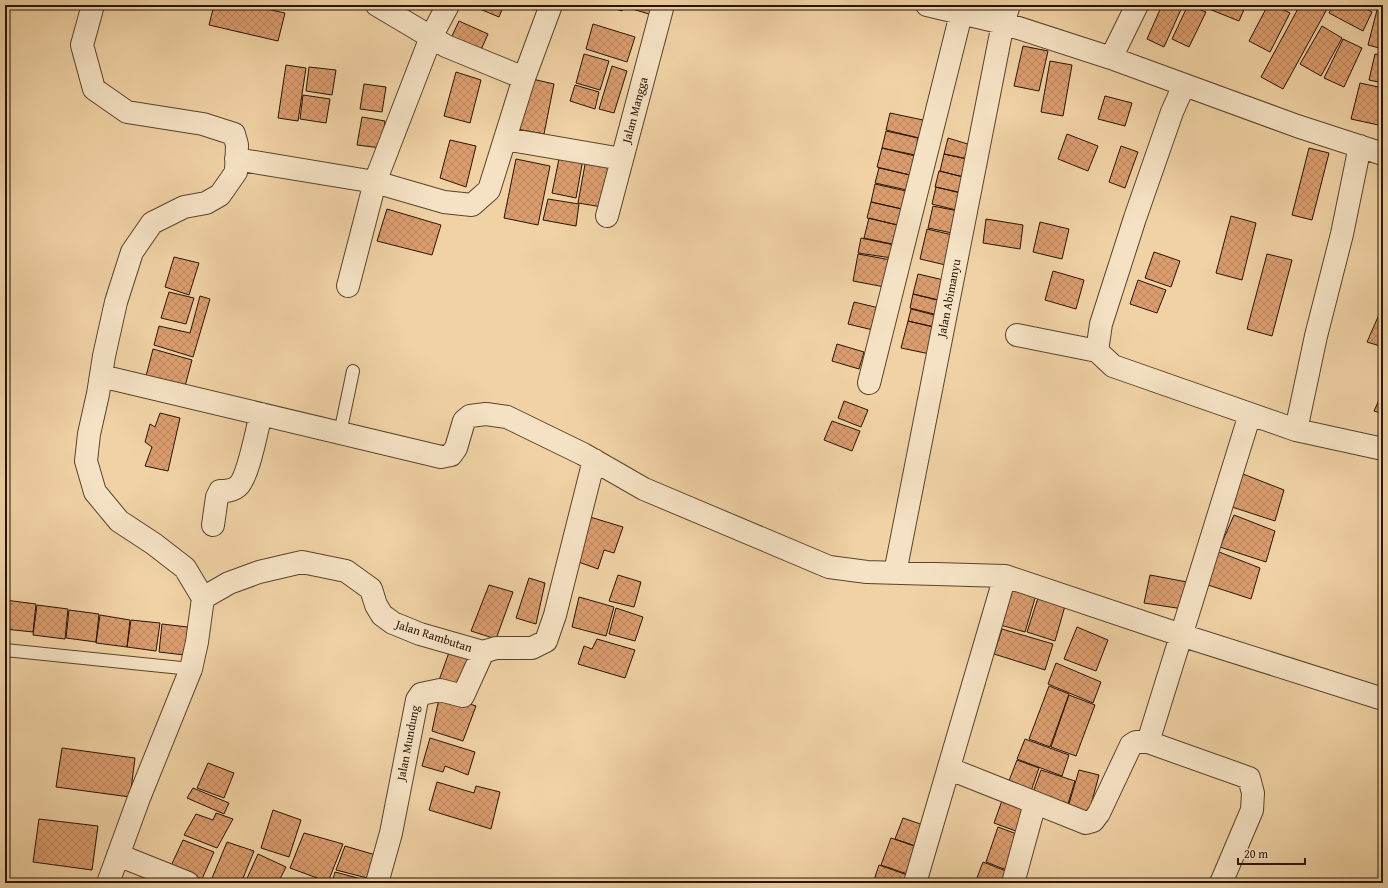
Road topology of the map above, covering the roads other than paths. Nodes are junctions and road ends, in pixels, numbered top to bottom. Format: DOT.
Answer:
graph roads {
  1 [pos="93,5"];
  2 [pos="377,5"];
  3 [pos="448,5"];
  4 [pos="551,5"];
  5 [pos="663,5"];
  6 [pos="926,5"];
  7 [pos="1137,5"];
  8 [pos="962,14"];
  9 [pos="1006,14"];
  10 [pos="431,37"];
  11 [pos="1111,58"];
  12 [pos="524,78"];
  13 [pos="1184,85"];
  14 [pos="505,139"];
  15 [pos="1360,146"];
  16 [pos="1383,154"];
  17 [pos="236,159"];
  18 [pos="622,159"];
  19 [pos="375,182"];
  20 [pos="607,216"];
  21 [pos="348,286"];
  22 [pos="1017,335"];
  23 [pos="1097,351"];
  24 [pos="353,371"];
  25 [pos="101,376"];
  26 [pos="870,383"];
  27 [pos="261,414"];
  28 [pos="1250,414"];
  29 [pos="1296,430"];
  30 [pos="340,433"];
  31 [pos="1383,449"];
  32 [pos="594,460"];
  33 [pos="213,525"];
  34 [pos="895,573"];
  35 [pos="1005,576"];
  36 [pos="203,598"];
  37 [pos="1181,635"];
  38 [pos="5,650"];
  39 [pos="483,652"];
  40 [pos="191,669"];
  41 [pos="1383,699"];
  42 [pos="1148,742"];
  43 [pos="950,769"];
  44 [pos="1035,803"];
  45 [pos="118,855"];
  46 [pos="108,883"];
  47 [pos="188,883"];
  48 [pos="377,883"];
  49 [pos="915,883"];
  50 [pos="1014,883"];
  51 [pos="1221,883"];
  1 -- 17 [label="street"];
  2 -- 10 [label="street"];
  3 -- 10 [label="street"];
  4 -- 12 [label="street"];
  5 -- 18 [label="street, Jalan Mangga"];
  6 -- 8 [label="street"];
  7 -- 11 [label="street"];
  8 -- 9 [label="street"];
  8 -- 26 [label="street"];
  9 -- 11 [label="street"];
  9 -- 34 [label="street, Jalan Abimanyu"];
  10 -- 12 [label="street"];
  10 -- 19 [label="street"];
  11 -- 13 [label="street"];
  12 -- 14 [label="street"];
  13 -- 15 [label="street"];
  13 -- 23 [label="street"];
  14 -- 18 [label="street"];
  14 -- 19 [label="street"];
  15 -- 16 [label="street"];
  15 -- 29 [label="street"];
  17 -- 19 [label="street"];
  17 -- 25 [label="street"];
  18 -- 20 [label="street, Jalan Mangga"];
  19 -- 21 [label="street"];
  22 -- 23 [label="street"];
  23 -- 28 [label="street"];
  24 -- 30 [label="lane"];
  25 -- 27 [label="street"];
  25 -- 36 [label="street"];
  27 -- 30 [label="street"];
  27 -- 33 [label="street"];
  28 -- 29 [label="street"];
  28 -- 37 [label="street"];
  29 -- 31 [label="street"];
  30 -- 32 [label="street"];
  32 -- 34 [label="street"];
  32 -- 39 [label="street"];
  34 -- 35 [label="street"];
  35 -- 37 [label="street"];
  35 -- 43 [label="street"];
  36 -- 39 [label="street, Jalan Rambutan"];
  36 -- 40 [label="street"];
  37 -- 41 [label="street"];
  37 -- 42 [label="street"];
  38 -- 40 [label="lane"];
  39 -- 48 [label="street, Jalan Mundung"];
  40 -- 45 [label="street"];
  42 -- 44 [label="street"];
  42 -- 51 [label="street"];
  43 -- 44 [label="street"];
  43 -- 49 [label="street"];
  44 -- 50 [label="street"];
  45 -- 46 [label="street"];
  45 -- 47 [label="street"];
}
